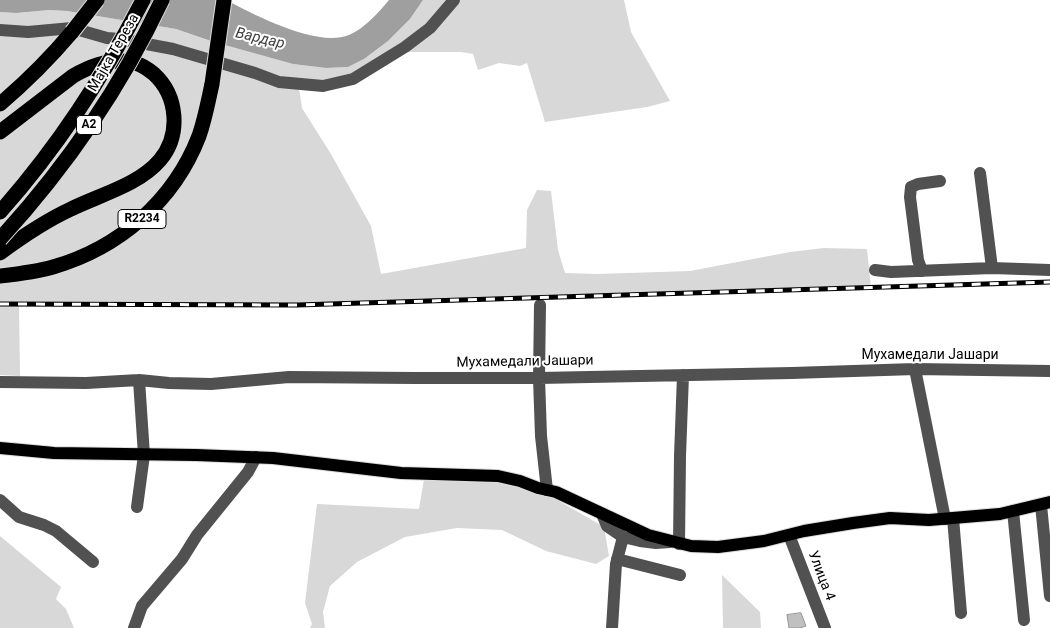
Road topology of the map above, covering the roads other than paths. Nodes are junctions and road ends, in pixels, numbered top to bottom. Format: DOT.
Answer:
graph roads {
  1 [pos="97,0"];
  2 [pos="143,0"];
  3 [pos="162,0"];
  4 [pos="224,0"];
  5 [pos="454,0"];
  6 [pos="0,30"];
  7 [pos="0,104"];
  8 [pos="0,132"];
  9 [pos="980,173"];
  10 [pos="940,181"];
  11 [pos="0,212"];
  12 [pos="0,239"];
  13 [pos="0,253"];
  14 [pos="992,268"];
  15 [pos="875,270"];
  16 [pos="1050,270"];
  17 [pos="922,271"];
  18 [pos="0,276"];
  19 [pos="540,305"];
  20 [pos="915,368"];
  21 [pos="1050,370"];
  22 [pos="683,375"];
  23 [pos="539,378"];
  24 [pos="139,380"];
  25 [pos="0,382"];
  26 [pos="0,448"];
  27 [pos="144,455"];
  28 [pos="256,457"];
  29 [pos="548,490"];
  30 [pos="0,500"];
  31 [pos="1046,504"];
  32 [pos="137,507"];
  33 [pos="1013,511"];
  34 [pos="602,514"];
  35 [pos="949,519"];
  36 [pos="788,535"];
  37 [pos="623,537"];
  38 [pos="676,543"];
  39 [pos="617,559"];
  40 [pos="93,562"];
  41 [pos="680,575"];
  42 [pos="1050,596"];
  43 [pos="961,613"];
  44 [pos="1024,620"];
  45 [pos="134,628"];
  46 [pos="612,628"];
  47 [pos="825,628"];
  1 -- 7 [label="highway, bridge"];
  2 -- 11 [label="highway, Мајка Тереза / A2, bridge"];
  3 -- 12 [label="highway, Мајка Тереза / A2, bridge"];
  4 -- 18 [label="highway, R2234, bridge"];
  5 -- 6 [label="street"];
  8 -- 13 [label="highway, R2234"];
  9 -- 14 [label="street"];
  10 -- 17 [label="street"];
  14 -- 16 [label="street"];
  14 -- 17 [label="street"];
  15 -- 17 [label="street"];
  19 -- 23 [label="street"];
  20 -- 21 [label="street, Мухамедали Јашари"];
  20 -- 22 [label="street, Мухамедали Јашари"];
  20 -- 35 [label="street"];
  22 -- 23 [label="street, Мухамедали Јашари"];
  22 -- 38 [label="street"];
  23 -- 24 [label="street, Мухамедали Јашари"];
  23 -- 29 [label="street"];
  24 -- 25 [label="street, Мухамедали Јашари"];
  24 -- 27 [label="street"];
  26 -- 27 [label="main road"];
  27 -- 28 [label="main road"];
  27 -- 32 [label="street"];
  28 -- 29 [label="main road"];
  28 -- 45 [label="street"];
  29 -- 34 [label="main road"];
  30 -- 40 [label="street"];
  31 -- 33 [label="main road"];
  31 -- 42 [label="street"];
  33 -- 35 [label="main road"];
  33 -- 44 [label="street"];
  34 -- 37 [label="street"];
  34 -- 38 [label="main road"];
  35 -- 36 [label="main road"];
  35 -- 43 [label="street"];
  36 -- 38 [label="main road"];
  36 -- 47 [label="street, Улица 4"];
  37 -- 38 [label="street"];
  37 -- 39 [label="street"];
  39 -- 41 [label="street"];
  39 -- 46 [label="street"];
}
